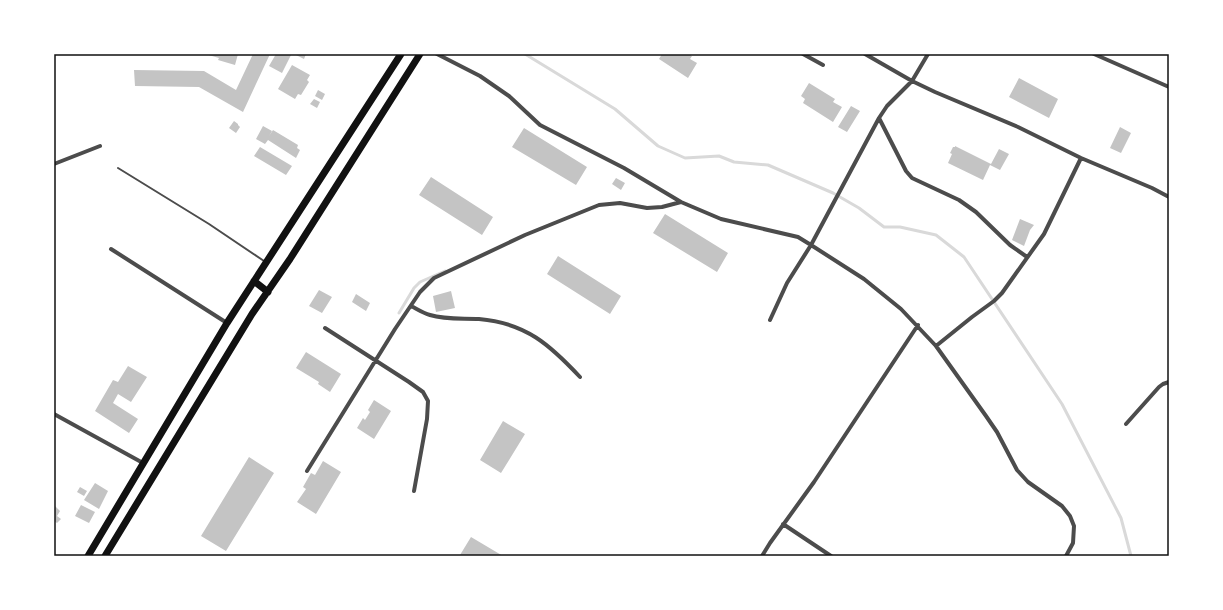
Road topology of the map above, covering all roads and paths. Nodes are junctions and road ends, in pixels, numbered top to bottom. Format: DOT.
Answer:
graph roads {
  1 [pos="401,54"];
  2 [pos="420,54"];
  3 [pos="436,54"];
  4 [pos="803,54"];
  5 [pos="865,54"];
  6 [pos="928,54"];
  7 [pos="1094,54"];
  8 [pos="823,66"];
  9 [pos="912,81"];
  10 [pos="1169,87"];
  11 [pos="879,118"];
  12 [pos="100,146"];
  13 [pos="1081,158"];
  14 [pos="54,164"];
  15 [pos="118,168"];
  16 [pos="1169,197"];
  17 [pos="680,202"];
  18 [pos="811,245"];
  19 [pos="111,249"];
  20 [pos="1027,257"];
  21 [pos="266,263"];
  22 [pos="254,281"];
  23 [pos="268,292"];
  24 [pos="411,306"];
  25 [pos="770,320"];
  26 [pos="227,323"];
  27 [pos="918,325"];
  28 [pos="324,328"];
  29 [pos="936,346"];
  30 [pos="376,360"];
  31 [pos="580,378"];
  32 [pos="1169,382"];
  33 [pos="54,414"];
  34 [pos="1126,424"];
  35 [pos="143,463"];
  36 [pos="307,471"];
  37 [pos="414,491"];
  38 [pos="784,524"];
  39 [pos="88,556"];
  40 [pos="105,556"];
  41 [pos="762,556"];
  42 [pos="831,556"];
  43 [pos="1066,556"];
  1 -- 21 [label="main road"];
  2 -- 23 [label="main road"];
  3 -- 17 [label="street"];
  4 -- 8 [label="street"];
  5 -- 9 [label="street"];
  6 -- 9 [label="street"];
  7 -- 10 [label="street"];
  9 -- 11 [label="street"];
  9 -- 13 [label="street"];
  11 -- 18 [label="street"];
  11 -- 20 [label="street"];
  12 -- 14 [label="street"];
  13 -- 16 [label="street"];
  13 -- 20 [label="street"];
  15 -- 21 [label="lane"];
  17 -- 18 [label="street"];
  17 -- 24 [label="street"];
  18 -- 25 [label="street"];
  18 -- 27 [label="street"];
  19 -- 26 [label="street"];
  20 -- 29 [label="street"];
  21 -- 22 [label="main road"];
  22 -- 23 [label="main road"];
  22 -- 26 [label="main road"];
  23 -- 40 [label="main road"];
  24 -- 30 [label="street"];
  24 -- 31 [label="street"];
  26 -- 35 [label="main road"];
  27 -- 29 [label="street"];
  27 -- 38 [label="street"];
  28 -- 30 [label="street"];
  29 -- 43 [label="street"];
  30 -- 36 [label="street"];
  30 -- 37 [label="street"];
  32 -- 34 [label="street"];
  33 -- 35 [label="street"];
  35 -- 39 [label="main road"];
  38 -- 41 [label="street"];
  38 -- 42 [label="street"];
}
